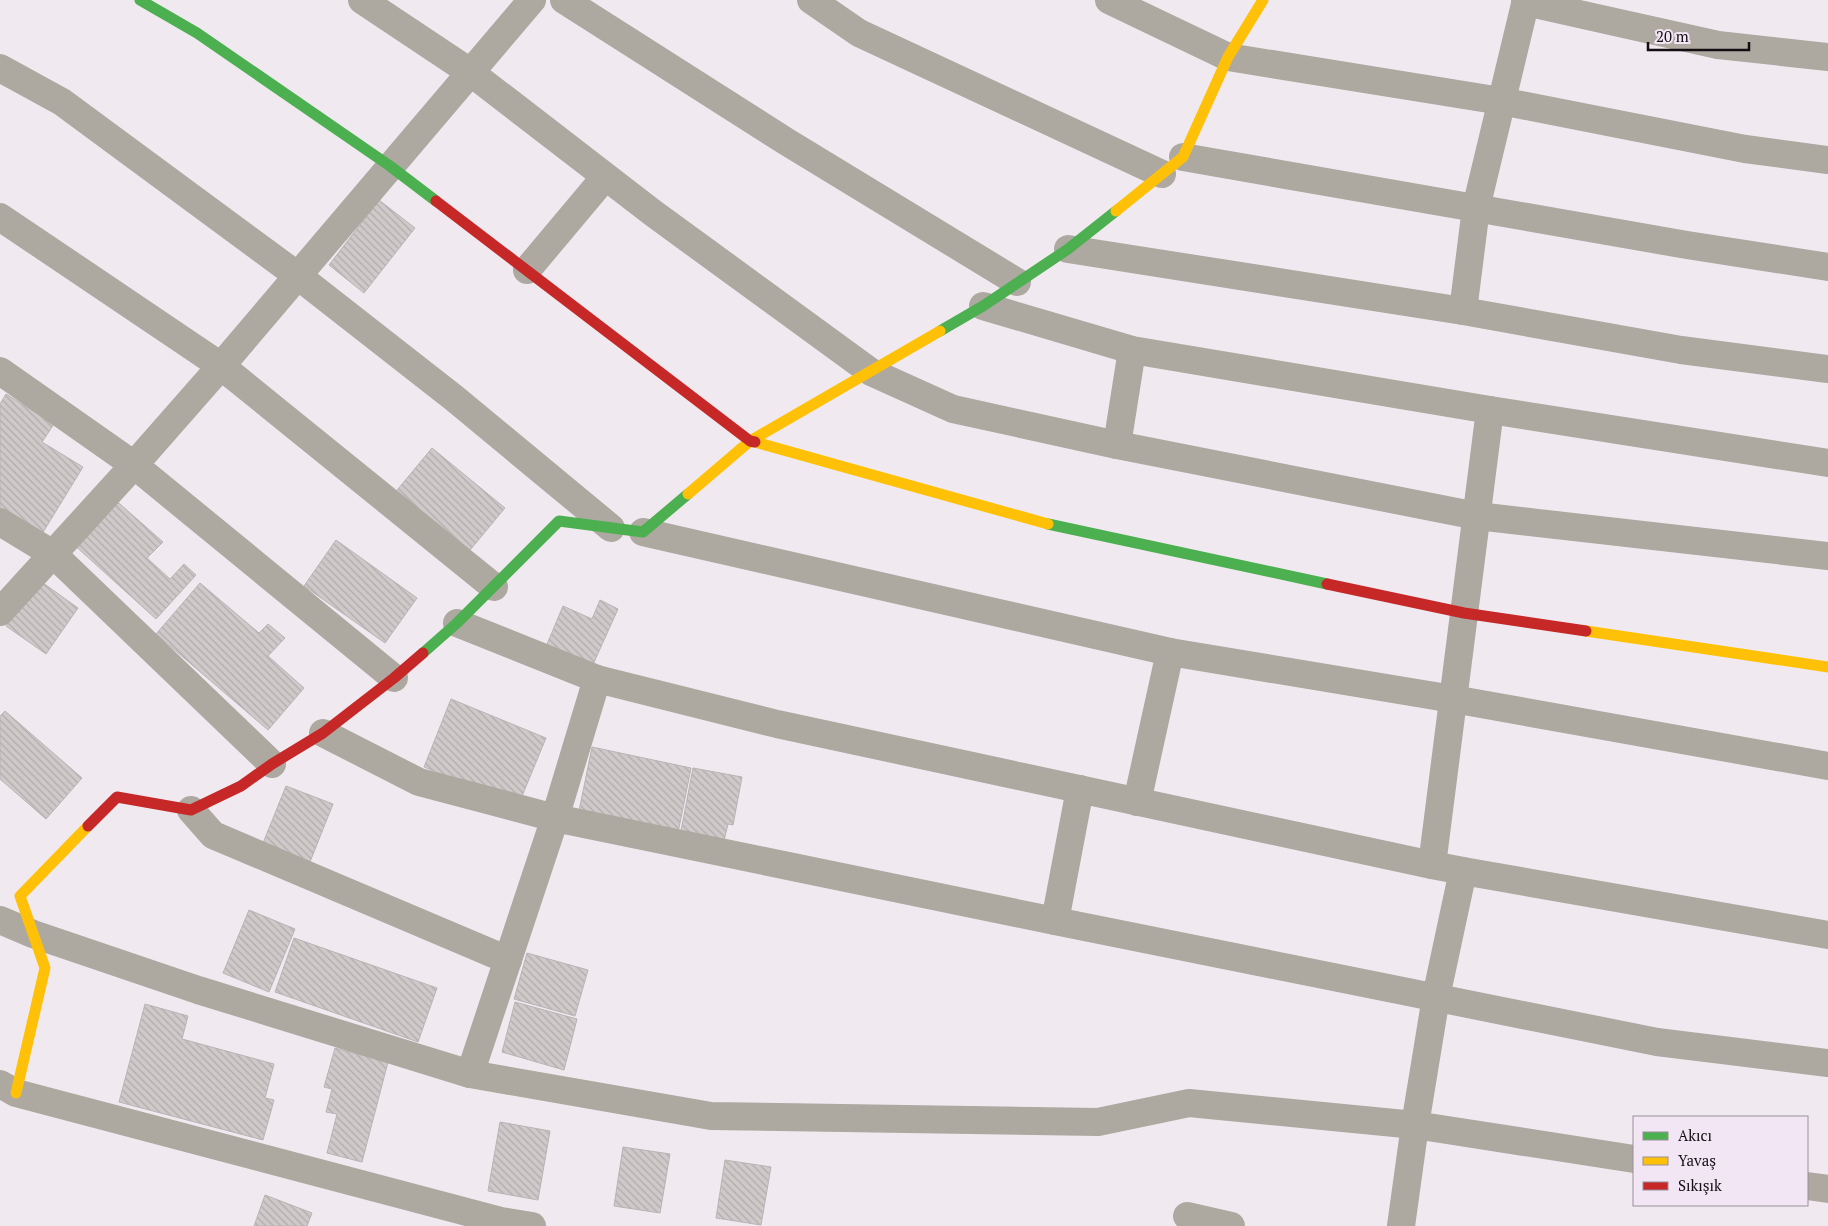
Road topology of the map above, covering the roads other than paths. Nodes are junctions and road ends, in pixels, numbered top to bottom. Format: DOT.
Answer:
graph roads {
  1 [pos="140,0"];
  2 [pos="362,0"];
  3 [pos="532,0"];
  4 [pos="564,0"];
  5 [pos="811,0"];
  6 [pos="1108,0"];
  7 [pos="1263,0"];
  8 [pos="1525,1"];
  9 [pos="391,8"];
  10 [pos="1228,57"];
  11 [pos="1828,57"];
  12 [pos="0,68"];
  13 [pos="470,72"];
  14 [pos="1501,101"];
  15 [pos="1182,157"];
  16 [pos="1828,160"];
  17 [pos="390,166"];
  18 [pos="1162,174"];
  19 [pos="605,177"];
  20 [pos="1476,208"];
  21 [pos="0,217"];
  22 [pos="1068,249"];
  23 [pos="1828,267"];
  24 [pos="527,270"];
  25 [pos="298,276"];
  26 [pos="1017,282"];
  27 [pos="983,306"];
  28 [pos="1463,311"];
  29 [pos="1132,350"];
  30 [pos="221,366"];
  31 [pos="1828,369"];
  32 [pos="0,371"];
  33 [pos="871,372"];
  34 [pos="1490,410"];
  35 [pos="750,441"];
  36 [pos="1117,445"];
  37 [pos="1828,463"];
  38 [pos="134,465"];
  39 [pos="1476,516"];
  40 [pos="0,522"];
  41 [pos="611,528"];
  42 [pos="643,532"];
  43 [pos="53,554"];
  44 [pos="1828,556"];
  45 [pos="494,587"];
  46 [pos="0,612"];
  47 [pos="1464,613"];
  48 [pos="457,623"];
  49 [pos="1170,652"];
  50 [pos="1828,667"];
  51 [pos="394,678"];
  52 [pos="597,679"];
  53 [pos="1453,699"];
  54 [pos="322,733"];
  55 [pos="272,764"];
  56 [pos="1828,766"];
  57 [pos="1080,790"];
  58 [pos="1138,802"];
  59 [pos="191,810"];
  60 [pos="555,818"];
  61 [pos="1432,865"];
  62 [pos="1463,871"];
  63 [pos="0,920"];
  64 [pos="1055,921"];
  65 [pos="33,934"];
  66 [pos="1828,935"];
  67 [pos="508,960"];
  68 [pos="1436,997"];
  69 [pos="1828,1063"];
  70 [pos="470,1074"];
  71 [pos="8,1088"];
  72 [pos="1415,1125"];
  73 [pos="1633,1159"];
  74 [pos="1808,1186"];
  75 [pos="1828,1189"];
  76 [pos="1187,1216"];
  77 [pos="532,1226"];
  78 [pos="1231,1226"];
  79 [pos="1401,1226"];
  1 -- 17 [label="street"];
  2 -- 9 [label="street"];
  3 -- 13 [label="street"];
  4 -- 26 [label="street"];
  5 -- 18 [label="street"];
  6 -- 10 [label="street"];
  7 -- 10 [label="street"];
  8 -- 11 [label="street"];
  8 -- 14 [label="street"];
  9 -- 13 [label="street"];
  10 -- 14 [label="street"];
  10 -- 15 [label="street"];
  12 -- 25 [label="street"];
  13 -- 17 [label="street"];
  13 -- 19 [label="street"];
  14 -- 16 [label="street"];
  14 -- 20 [label="street"];
  15 -- 18 [label="street"];
  15 -- 20 [label="street"];
  17 -- 24 [label="street"];
  17 -- 25 [label="street"];
  18 -- 22 [label="street"];
  19 -- 24 [label="street"];
  19 -- 33 [label="street"];
  20 -- 23 [label="street"];
  20 -- 28 [label="street"];
  21 -- 30 [label="street"];
  22 -- 26 [label="street"];
  22 -- 28 [label="street"];
  24 -- 35 [label="street"];
  25 -- 30 [label="street"];
  25 -- 41 [label="street"];
  26 -- 27 [label="street"];
  27 -- 29 [label="street"];
  27 -- 33 [label="street"];
  28 -- 31 [label="street"];
  29 -- 34 [label="street"];
  29 -- 36 [label="street"];
  30 -- 38 [label="street"];
  30 -- 45 [label="street"];
  32 -- 38 [label="street"];
  33 -- 35 [label="street"];
  33 -- 36 [label="street"];
  34 -- 37 [label="street"];
  34 -- 39 [label="street"];
  35 -- 42 [label="street"];
  35 -- 47 [label="street"];
  36 -- 39 [label="street"];
  38 -- 43 [label="street"];
  38 -- 51 [label="street"];
  39 -- 44 [label="street"];
  39 -- 47 [label="street"];
  40 -- 43 [label="street"];
  41 -- 42 [label="street"];
  41 -- 45 [label="street"];
  42 -- 49 [label="street"];
  43 -- 46 [label="street"];
  43 -- 55 [label="street"];
  45 -- 48 [label="street"];
  47 -- 50 [label="street"];
  47 -- 53 [label="street"];
  48 -- 51 [label="street"];
  48 -- 52 [label="street"];
  49 -- 53 [label="street"];
  49 -- 58 [label="street"];
  51 -- 54 [label="street"];
  52 -- 57 [label="street"];
  52 -- 60 [label="street"];
  53 -- 56 [label="street"];
  53 -- 61 [label="street"];
  54 -- 55 [label="street"];
  54 -- 60 [label="street"];
  55 -- 59 [label="street"];
  57 -- 58 [label="street"];
  57 -- 64 [label="street"];
  58 -- 61 [label="street"];
  59 -- 65 [label="street"];
  59 -- 67 [label="street"];
  60 -- 64 [label="street"];
  60 -- 67 [label="street"];
  61 -- 62 [label="street"];
  62 -- 66 [label="street"];
  62 -- 68 [label="street"];
  63 -- 65 [label="street"];
  64 -- 68 [label="street"];
  65 -- 70 [label="street"];
  65 -- 71 [label="street"];
  67 -- 70 [label="street"];
  68 -- 69 [label="street"];
  68 -- 72 [label="street"];
  70 -- 72 [label="street"];
  71 -- 77 [label="street"];
  72 -- 73 [label="street"];
  72 -- 79 [label="street"];
  74 -- 75 [label="street"];
  76 -- 78 [label="street"];
}
